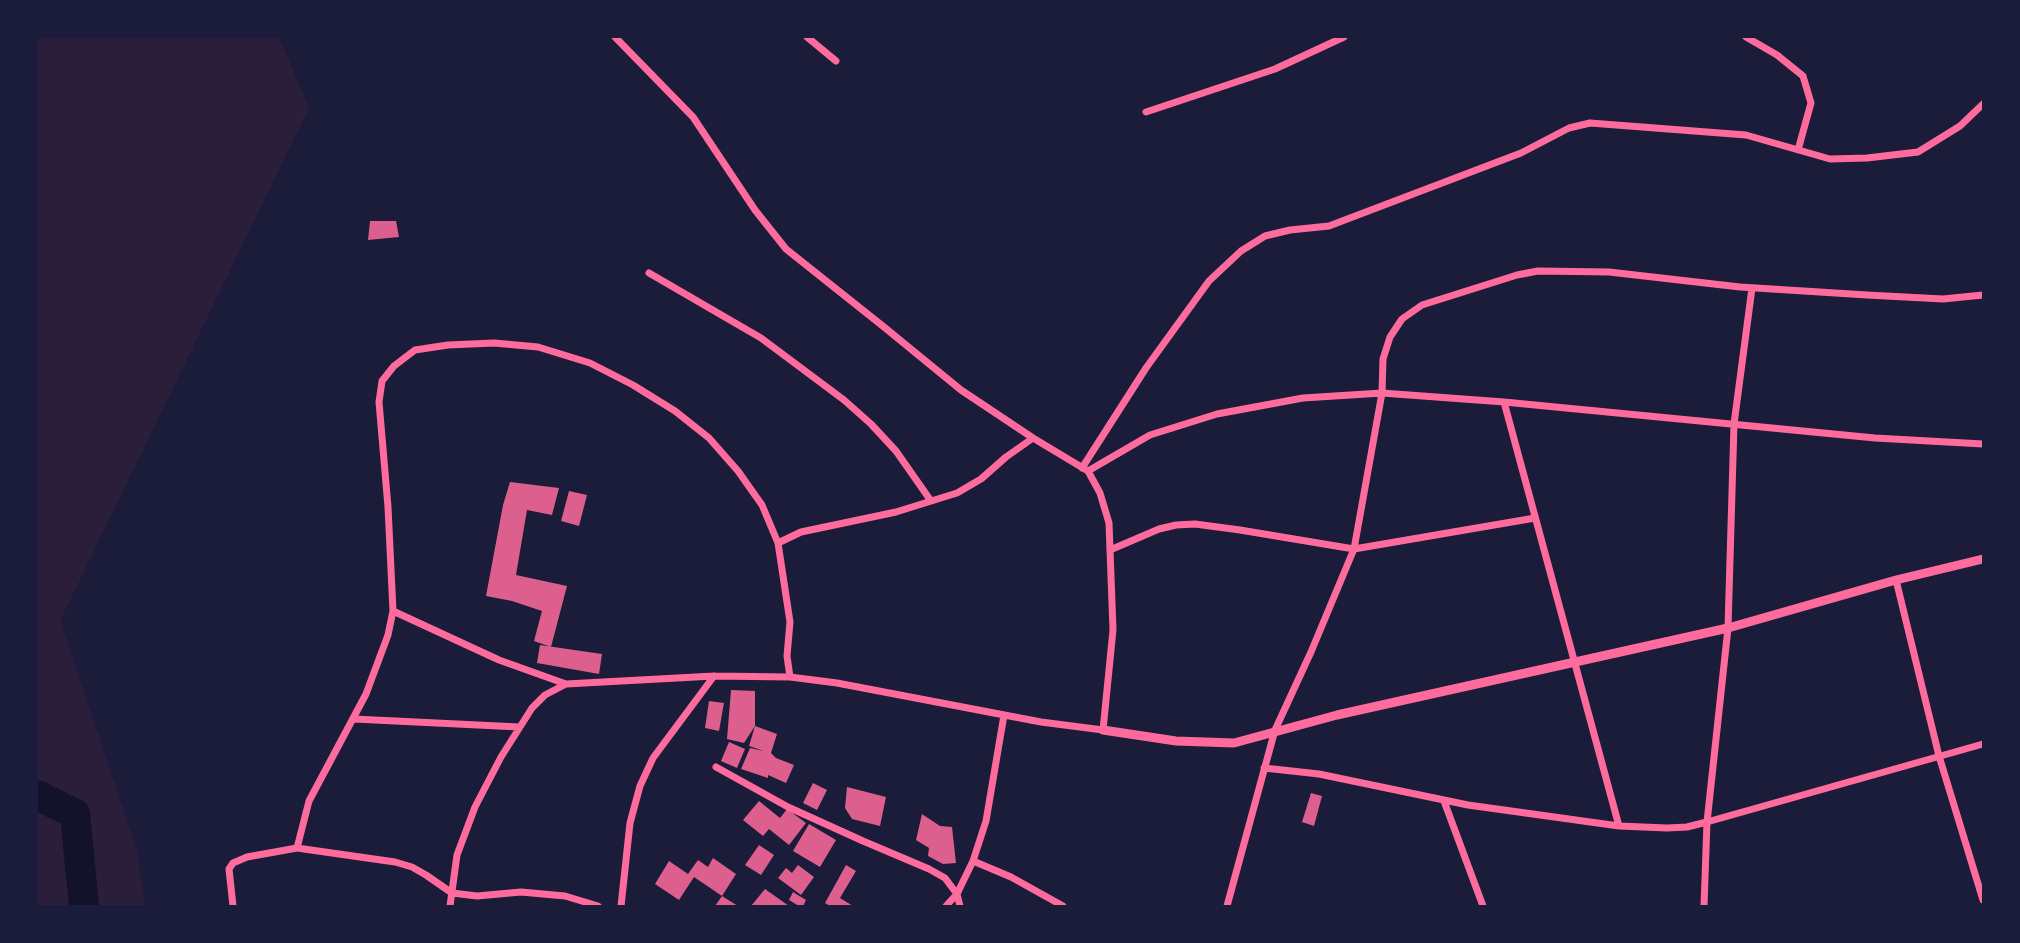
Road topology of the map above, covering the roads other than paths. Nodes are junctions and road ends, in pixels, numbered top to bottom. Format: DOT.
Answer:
graph roads {
  1 [pos="615,37"];
  2 [pos="807,37"];
  3 [pos="1344,37"];
  4 [pos="1746,37"];
  5 [pos="836,61"];
  6 [pos="1983,104"];
  7 [pos="1146,112"];
  8 [pos="1798,150"];
  9 [pos="649,273"];
  10 [pos="1752,288"];
  11 [pos="1983,295"];
  12 [pos="1381,393"];
  13 [pos="1504,402"];
  14 [pos="1734,424"];
  15 [pos="1033,438"];
  16 [pos="1983,444"];
  17 [pos="1085,469"];
  18 [pos="931,501"];
  19 [pos="1535,518"];
  20 [pos="778,543"];
  21 [pos="1354,549"];
  22 [pos="1110,550"];
  23 [pos="1983,559"];
  24 [pos="1896,580"];
  25 [pos="393,611"];
  26 [pos="1728,628"];
  27 [pos="1576,662"];
  28 [pos="714,676"];
  29 [pos="790,677"];
  30 [pos="566,684"];
  31 [pos="1004,715"];
  32 [pos="354,719"];
  33 [pos="519,727"];
  34 [pos="1103,730"];
  35 [pos="1275,730"];
  36 [pos="1983,744"];
  37 [pos="1940,756"];
  38 [pos="716,767"];
  39 [pos="1264,768"];
  40 [pos="1444,801"];
  41 [pos="1707,822"];
  42 [pos="1619,826"];
  43 [pos="296,848"];
  44 [pos="973,862"];
  45 [pos="452,892"];
  46 [pos="957,894"];
  47 [pos="1983,900"];
  48 [pos="233,906"];
  49 [pos="450,906"];
  50 [pos="598,906"];
  51 [pos="621,906"];
  52 [pos="946,906"];
  53 [pos="960,906"];
  54 [pos="1063,906"];
  55 [pos="1227,906"];
  56 [pos="1483,906"];
  57 [pos="1704,906"];
  1 -- 15 [label="street"];
  2 -- 5 [label="street"];
  3 -- 7 [label="street"];
  4 -- 8 [label="street"];
  6 -- 8 [label="street"];
  8 -- 17 [label="street"];
  9 -- 18 [label="street"];
  10 -- 11 [label="street"];
  10 -- 12 [label="street"];
  10 -- 14 [label="street"];
  12 -- 13 [label="street"];
  12 -- 17 [label="street"];
  12 -- 21 [label="street"];
  13 -- 14 [label="street"];
  13 -- 19 [label="street"];
  14 -- 16 [label="street"];
  14 -- 26 [label="street"];
  15 -- 17 [label="street"];
  15 -- 18 [label="street"];
  17 -- 22 [label="street"];
  18 -- 20 [label="street"];
  19 -- 21 [label="street"];
  19 -- 27 [label="street"];
  20 -- 25 [label="street"];
  20 -- 29 [label="street"];
  21 -- 22 [label="street"];
  21 -- 35 [label="street"];
  22 -- 34 [label="street"];
  23 -- 24 [label="street"];
  24 -- 26 [label="street"];
  24 -- 37 [label="street"];
  25 -- 30 [label="street"];
  25 -- 32 [label="street"];
  26 -- 27 [label="street"];
  26 -- 41 [label="street"];
  27 -- 35 [label="street"];
  27 -- 42 [label="street"];
  28 -- 29 [label="street"];
  28 -- 30 [label="street"];
  28 -- 51 [label="street"];
  29 -- 31 [label="street"];
  30 -- 33 [label="street"];
  31 -- 34 [label="street"];
  31 -- 44 [label="street"];
  32 -- 33 [label="street"];
  32 -- 43 [label="street"];
  33 -- 45 [label="street"];
  34 -- 35 [label="street"];
  35 -- 39 [label="street"];
  36 -- 37 [label="street"];
  37 -- 41 [label="street"];
  37 -- 47 [label="street"];
  38 -- 46 [label="street"];
  39 -- 40 [label="street"];
  39 -- 55 [label="street"];
  40 -- 42 [label="street"];
  40 -- 56 [label="street"];
  41 -- 42 [label="street"];
  41 -- 57 [label="street"];
  43 -- 45 [label="street"];
  43 -- 48 [label="street"];
  44 -- 46 [label="street"];
  44 -- 54 [label="street"];
  45 -- 49 [label="street"];
  45 -- 50 [label="street"];
  46 -- 52 [label="street"];
  46 -- 53 [label="street"];
}
